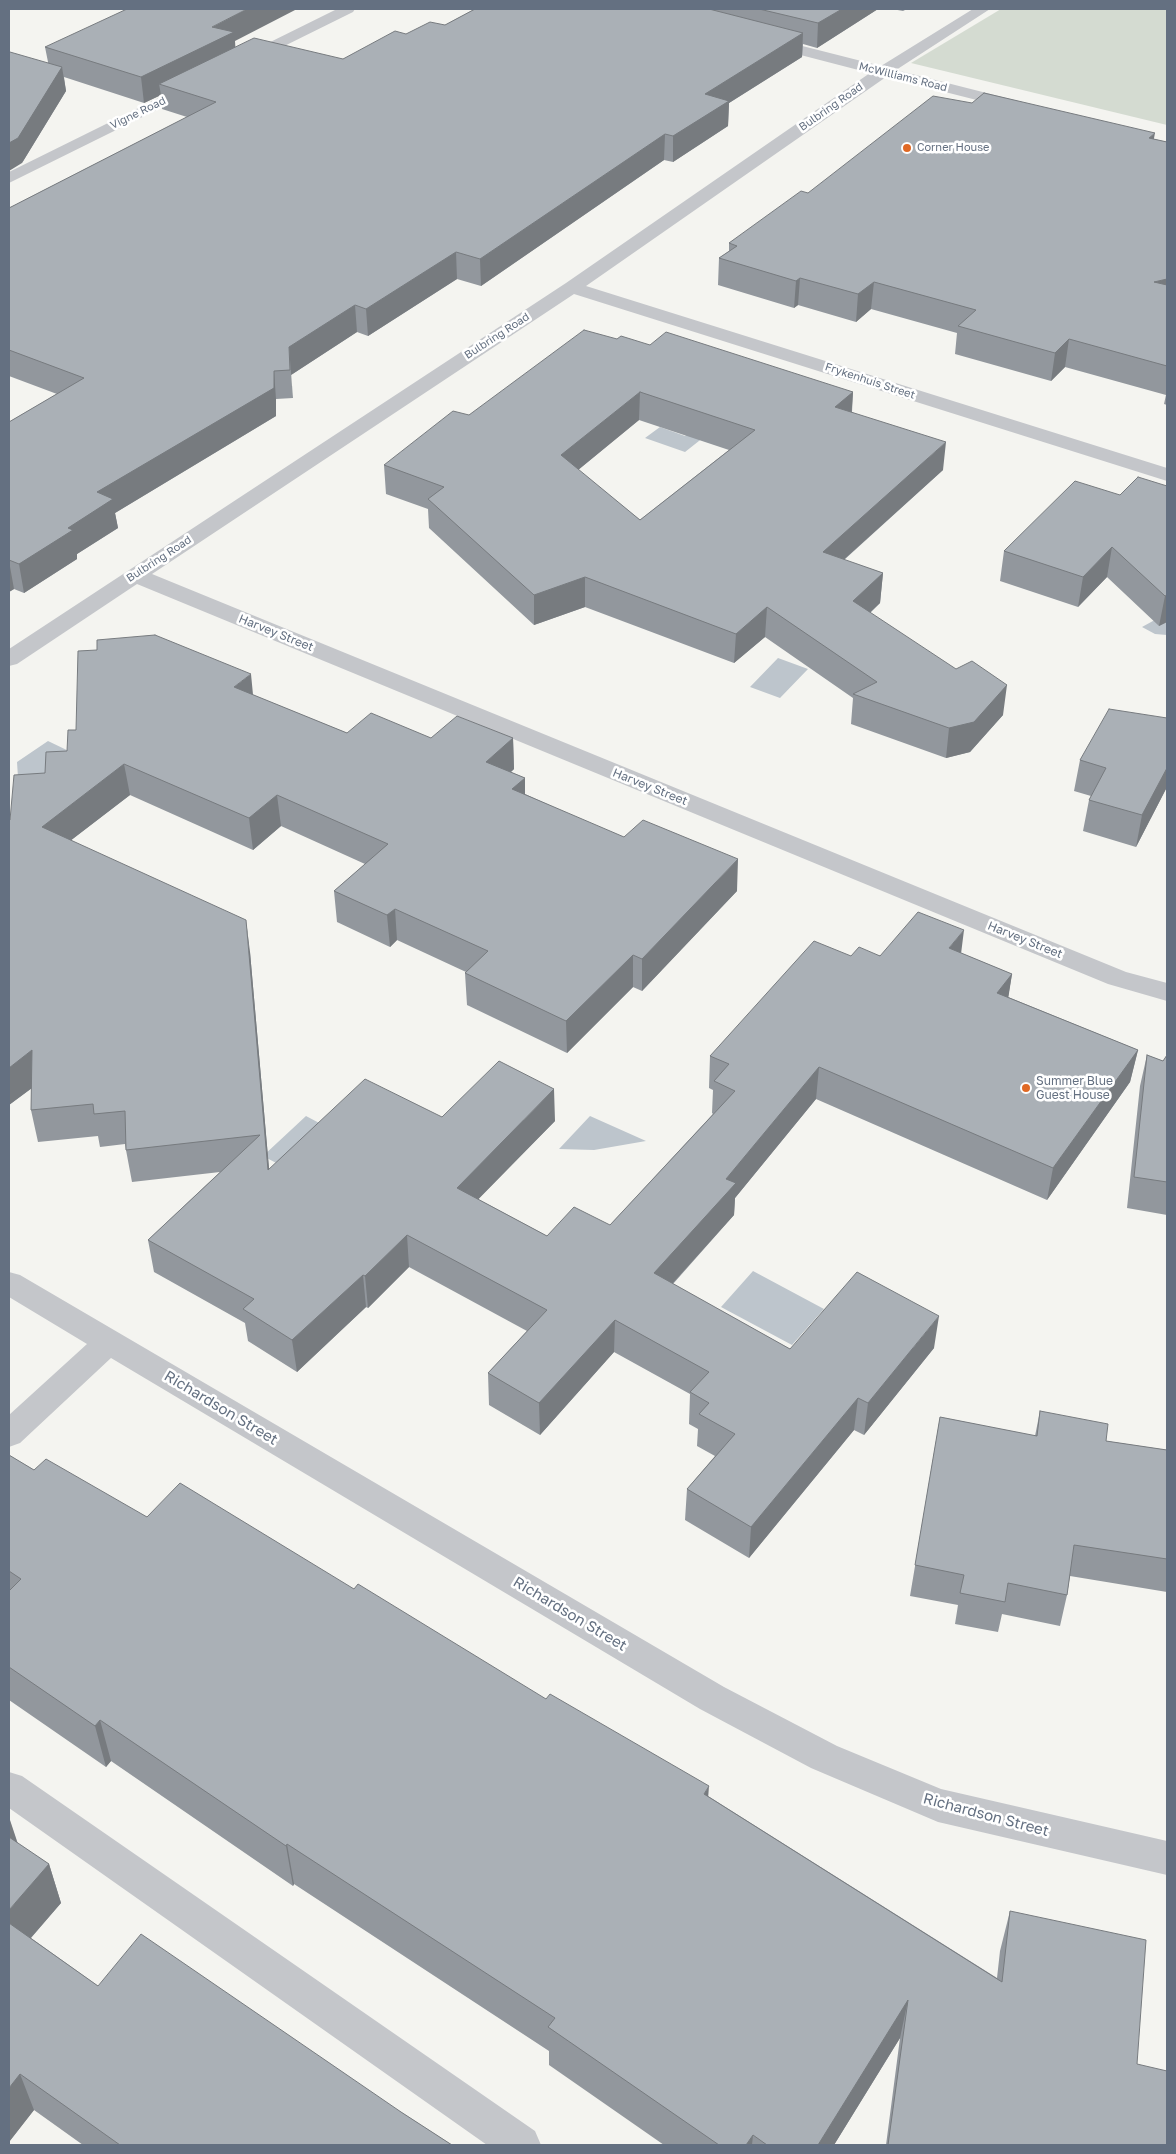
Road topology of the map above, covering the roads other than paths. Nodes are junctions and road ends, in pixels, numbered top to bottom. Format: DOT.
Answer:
graph roads {
  1 [pos="348,9"];
  2 [pos="983,9"];
  3 [pos="752,38"];
  4 [pos="232,66"];
  5 [pos="882,72"];
  6 [pos="205,80"];
  7 [pos="1034,110"];
  8 [pos="9,178"];
  9 [pos="572,287"];
  10 [pos="1167,475"];
  11 [pos="135,576"];
  12 [pos="9,659"];
  13 [pos="1167,992"];
  14 [pos="9,1283"];
  15 [pos="110,1342"];
  16 [pos="9,1434"];
  17 [pos="9,1788"];
  18 [pos="1167,1858"];
  19 [pos="521,2145"];
  1 -- 4 [label="street"];
  2 -- 5 [label="street, Bulbring Road"];
  3 -- 5 [label="street, McWilliams Road"];
  5 -- 7 [label="street, McWilliams Road"];
  5 -- 9 [label="street, Bulbring Road"];
  6 -- 8 [label="street, Vigne Road"];
  9 -- 10 [label="street, Frykenhuis Street"];
  9 -- 11 [label="street, Bulbring Road"];
  11 -- 12 [label="street, Bulbring Road"];
  11 -- 13 [label="street, Harvey Street"];
  14 -- 15 [label="street, Richardson Street"];
  15 -- 16 [label="street"];
  15 -- 18 [label="street, Richardson Street"];
  17 -- 19 [label="street"];
}
